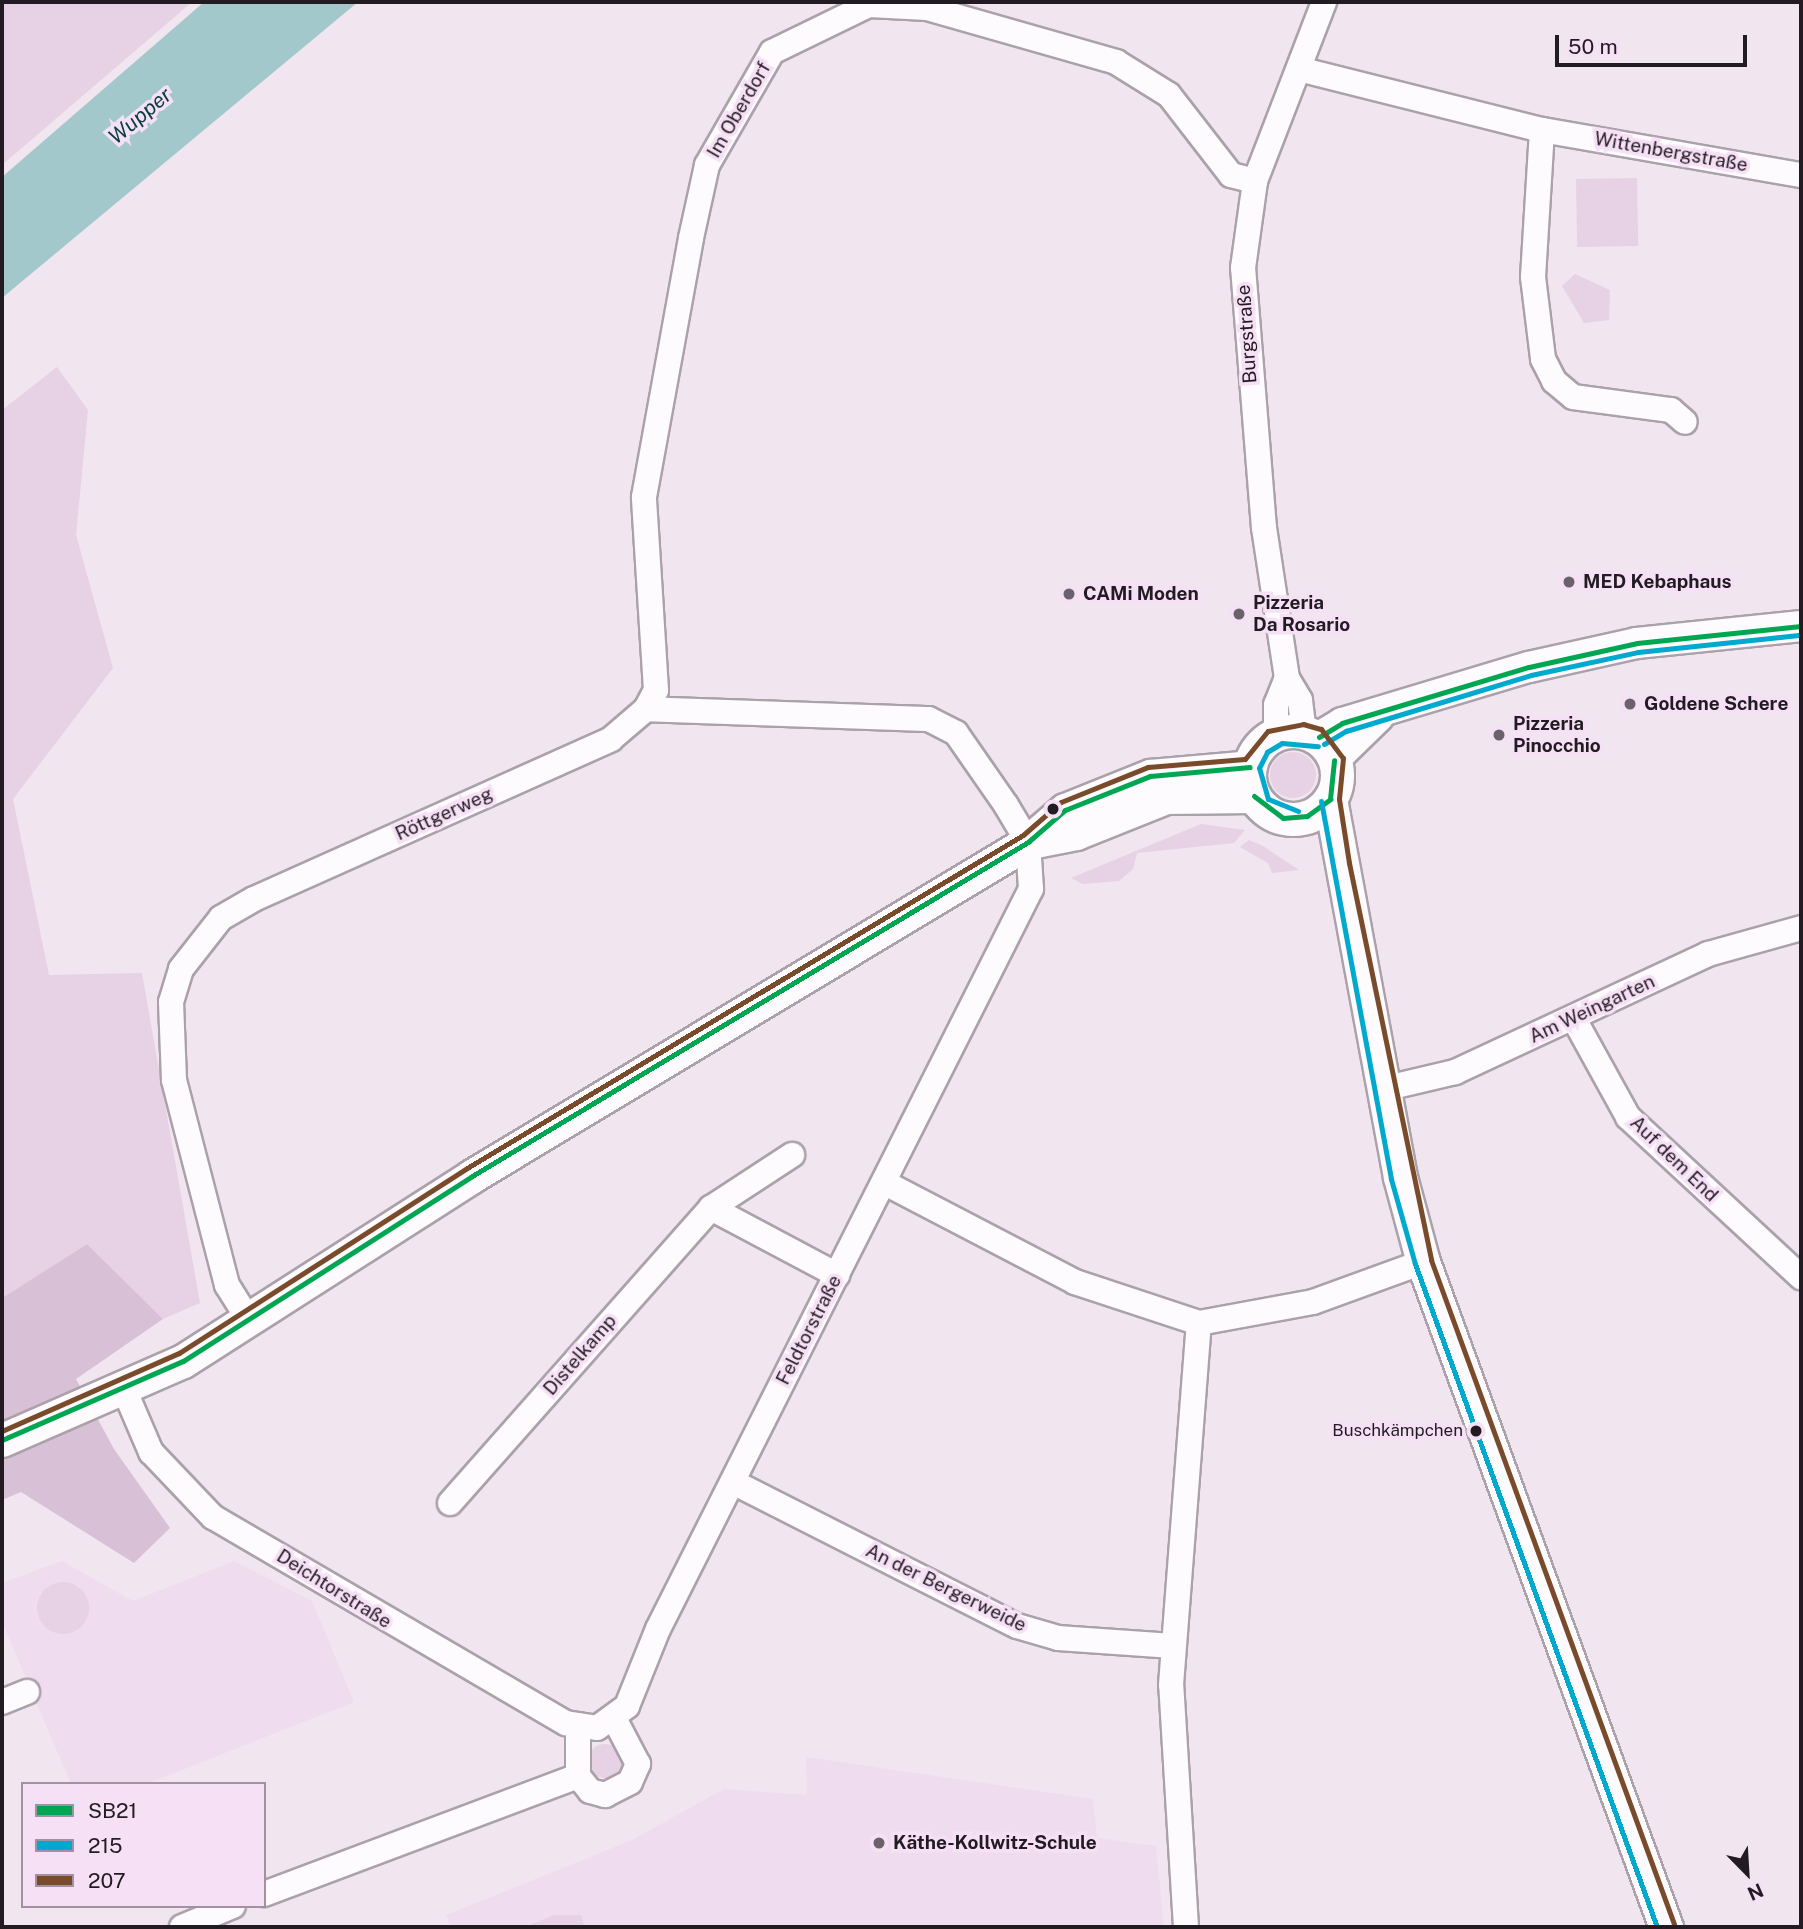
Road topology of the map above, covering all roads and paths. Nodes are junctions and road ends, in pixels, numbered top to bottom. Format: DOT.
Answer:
graph roads {
  1 [pos="1324,2"];
  2 [pos="1299,69"];
  3 [pos="1542,130"];
  4 [pos="1801,175"];
  5 [pos="1255,181"];
  6 [pos="1685,422"];
  7 [pos="1801,626"];
  8 [pos="646,709"];
  9 [pos="1308,742"];
  10 [pos="1252,781"];
  11 [pos="1330,799"];
  12 [pos="1295,819"];
  13 [pos="1028,842"];
  14 [pos="1340,864"];
  15 [pos="1801,928"];
  16 [pos="1574,1019"];
  17 [pos="1383,1089"];
  18 [pos="792,1154"];
  19 [pos="885,1183"];
  20 [pos="710,1208"];
  21 [pos="1423,1262"];
  22 [pos="837,1275"];
  23 [pos="1801,1277"];
  24 [pos="247,1317"];
  25 [pos="1199,1323"];
  26 [pos="124,1389"];
  27 [pos="2,1440"];
  28 [pos="733,1482"];
  29 [pos="450,1503"];
  30 [pos="1173,1646"];
  31 [pos="27,1692"];
  32 [pos="2,1702"];
  33 [pos="597,1724"];
  34 [pos="578,1776"];
  35 [pos="266,1893"];
  36 [pos="228,1908"];
  37 [pos="182,1927"];
  38 [pos="1186,1927"];
  39 [pos="1666,1927"];
  1 -- 2 [label="street, Burgstraße"];
  2 -- 3 [label="street, Wittenbergstraße"];
  2 -- 5 [label="street, Burgstraße"];
  3 -- 4 [label="street, Wittenbergstraße"];
  3 -- 6 [label="street"];
  5 -- 8 [label="street, Im Oberdorf"];
  5 -- 9 [label="street, Burgstraße"];
  7 -- 9 [label="street"];
  8 -- 13 [label="street"];
  8 -- 24 [label="street, Röttgerweg"];
  9 -- 10 [label="main road"];
  9 -- 11 [label="main road"];
  10 -- 12 [label="main road"];
  10 -- 13 [label="main road"];
  11 -- 12 [label="main road"];
  11 -- 14 [label="main road"];
  12 -- 14 [label="main road"];
  13 -- 19 [label="street, Feldtorstraße"];
  13 -- 24 [label="main road"];
  14 -- 17 [label="main road"];
  15 -- 16 [label="street, Am Weingarten"];
  16 -- 17 [label="street, Am Weingarten"];
  16 -- 23 [label="street, Auf dem End"];
  17 -- 21 [label="main road"];
  18 -- 20 [label="street, Distelkamp"];
  19 -- 22 [label="street, Feldtorstraße"];
  19 -- 25 [label="street"];
  20 -- 22 [label="street"];
  20 -- 29 [label="street, Distelkamp"];
  21 -- 25 [label="street"];
  21 -- 39 [label="main road"];
  22 -- 28 [label="street, Feldtorstraße"];
  24 -- 26 [label="main road"];
  25 -- 30 [label="street"];
  26 -- 27 [label="main road"];
  26 -- 33 [label="street, Deichtorstraße"];
  28 -- 30 [label="street, An der Bergerweide"];
  28 -- 33 [label="street, Feldtorstraße"];
  30 -- 38 [label="street"];
  31 -- 32 [label="street"];
  33 -- 34 [label="street"];
  33 -- 34 [label="street"];
  34 -- 35 [label="street"];
  36 -- 37 [label="street"];
}
